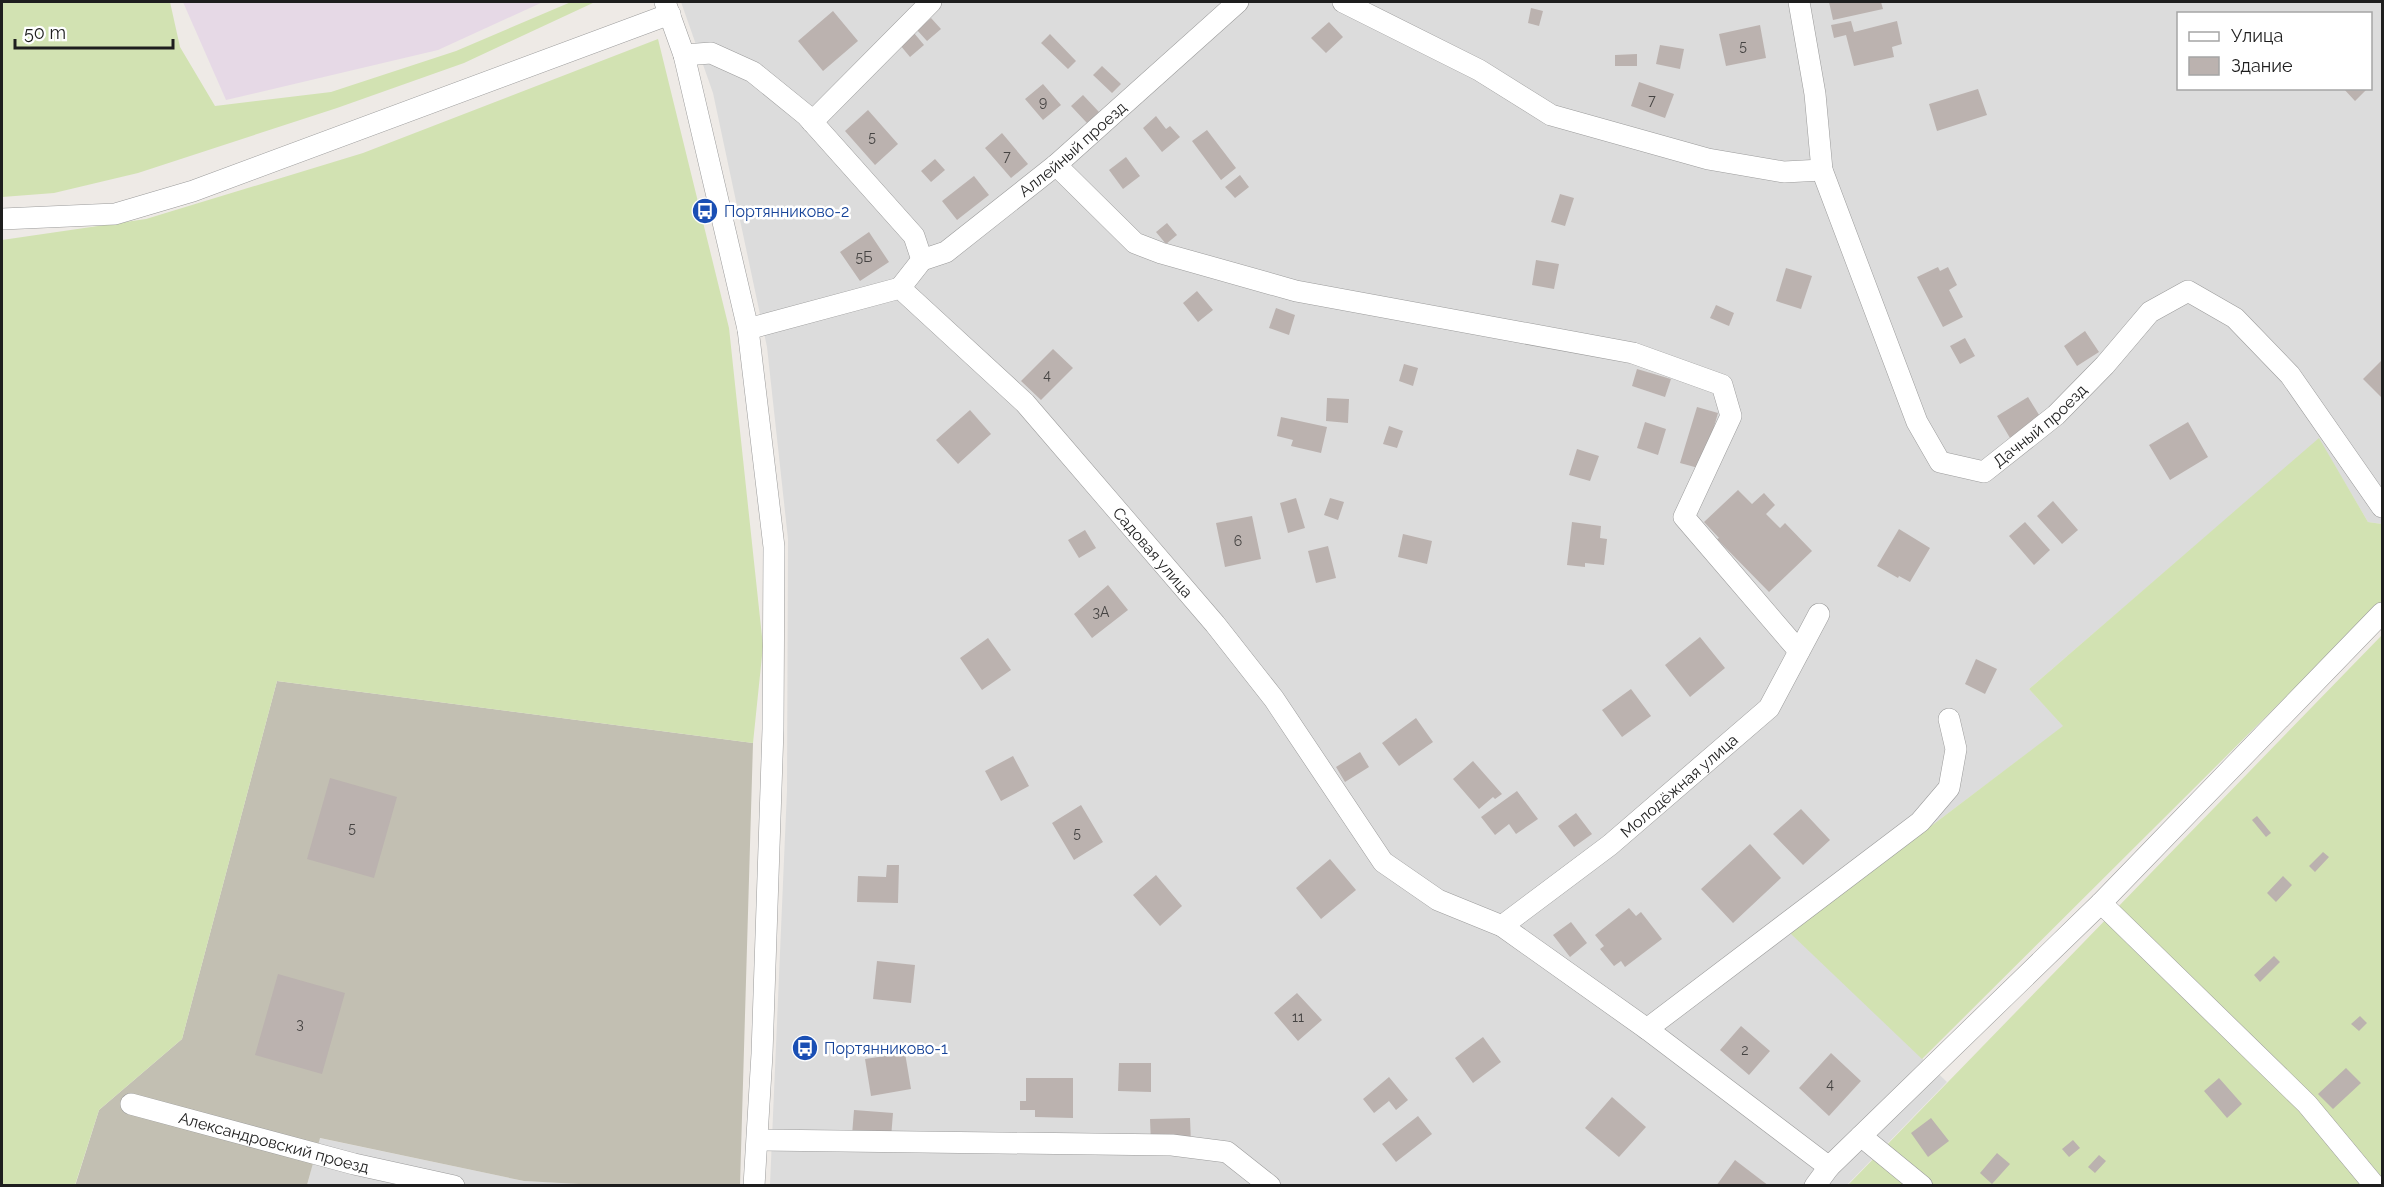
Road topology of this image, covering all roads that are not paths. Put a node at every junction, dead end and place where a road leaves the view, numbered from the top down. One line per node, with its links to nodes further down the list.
1 (931, 2): 7 (street)
2 (1238, 2): 8 (street, Аллейный проезд)
3 (1343, 2): 9 (street)
4 (1799, 2): 9 (street, Дачный проезд)
5 (668, 8): 6 (street); 10 (street)
6 (684, 55): 7 (street); 13 (street)
7 (812, 122): 11 (street)
8 (1056, 165): 11 (street, Аллейный проезд); 17 (street)
9 (1822, 170): 14 (street, Дачный проезд)
10 (2, 219)
11 (922, 260): 12 (street)
12 (900, 288): 13 (street); 20 (street, Садовая улица)
13 (748, 329): 24 (street)
14 (2382, 507)
15 (2382, 613): 19 (street)
16 (1819, 614): 17 (street, Молодёжная улица)
17 (1799, 651): 20 (street, Молодёжная улица)
18 (1949, 719): 21 (street)
19 (2101, 903): 23 (street); 31 (street)
20 (1502, 926): 21 (street, Садовая улица)
21 (1647, 1029): 25 (street, Садовая улица)
22 (131, 1104): 26 (street, Александровский проезд)
23 (1861, 1136): 25 (street); 30 (street)
24 (758, 1140): 27 (street); 28 (street)
25 (1829, 1167): 29 (street)
26 (454, 1185)
27 (754, 1185)
28 (1270, 1185)
29 (1815, 1185)
30 (1922, 1185)
31 (2375, 1185)

